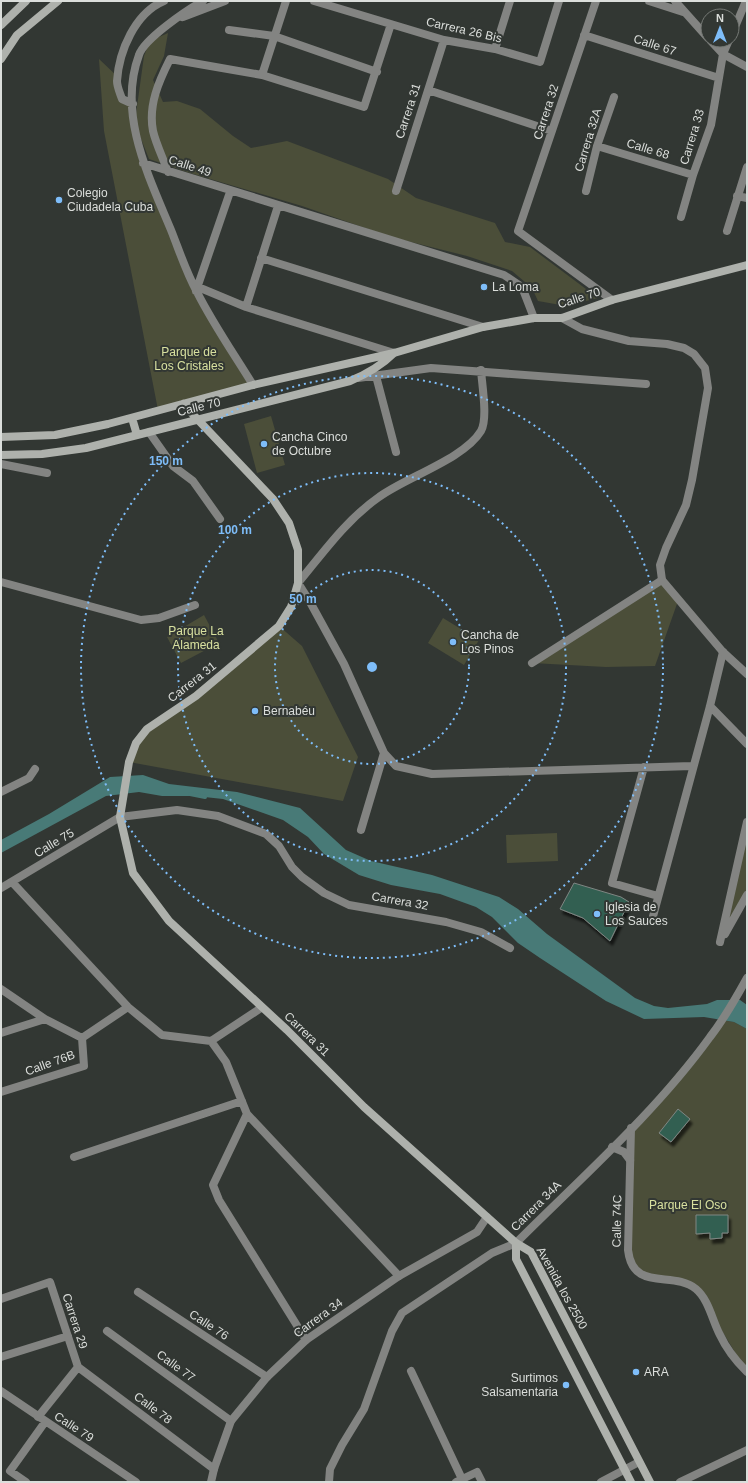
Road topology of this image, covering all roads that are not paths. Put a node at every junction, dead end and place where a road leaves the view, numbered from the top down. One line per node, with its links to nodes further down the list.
1 (26, 1): 18 (main road)
2 (58, 1): 28 (main road)
3 (164, 1): 35 (street)
4 (203, 1): 16 (street)
5 (225, 1): 16 (street)
6 (286, 1): 22 (street)
7 (314, 1): 17 (street, Carrera 26 Bis)
8 (510, 1): 24 (street)
9 (559, 1): 24 (street, Carrera 26 Bis)
10 (596, 1): 21 (street, Carrera 32)
11 (649, 1): 14 (street)
12 (675, 1): 14 (street)
13 (746, 1): 15 (street)
14 (683, 12): 20 (street)
15 (740, 15)
16 (173, 21): 35 (street)
17 (392, 24): 23 (street, Carrera 26 Bis); 30 (street)
18 (1, 25)
19 (229, 30): 22 (street)
20 (700, 30)
21 (584, 35): 32 (street, Calle 67); 36 (street, Carrera 32)
22 (274, 36): 30 (street); 31 (street)
23 (444, 40): 24 (street, Carrera 26 Bis); 33 (street, Carrera 31)
24 (495, 48)
25 (717, 48): 27 (street)
26 (726, 48): 27 (street, Carrera 33)
27 (723, 54): 29 (street); 32 (street, Carrera 33)
28 (1, 58)
29 (747, 67)
30 (377, 72): 31 (street)
31 (262, 75): 40 (street)
32 (719, 78): 41 (street, Carrera 33)
33 (428, 90): 36 (street); 42 (street, Carrera 31)
34 (614, 97): 37 (street, Carrera 32A)
35 (133, 104): 38 (street)
36 (552, 131): 53 (street, Carrera 32)
37 (597, 146): 41 (street, Calle 68); 43 (street, Carrera 32A)
38 (143, 164): 40 (street, Calle 49); 52 (street)
39 (747, 167): 45 (street)
40 (168, 172): 44 (street, Calle 49)
41 (693, 175): 48 (street, Carrera 33)
42 (396, 191)
43 (586, 191)
44 (230, 192): 47 (street, Calle 49); 52 (street)
45 (738, 196): 46 (street); 49 (street)
46 (747, 198)
47 (278, 206): 50 (street); 55 (street, Calle 49)
48 (681, 217)
49 (727, 231)
50 (261, 258): 54 (street); 57 (street)
51 (747, 266): 53 (main road, Calle 70)
52 (197, 289): 54 (street); 63 (street)
53 (612, 300): 56 (main road, Calle 70)
54 (246, 307): 58 (street)
55 (534, 318): 56 (main road, Calle 70); 57 (main road, Calle 70)
56 (562, 318): 75 (street)
57 (483, 328): 58 (main road, Calle 70)
58 (394, 353): 61 (main road, Calle 70); 63 (main road, Calle 70)
59 (481, 370): 60 (street); 62 (street); 77 (street)
60 (376, 376): 61 (street); 70 (street)
61 (357, 378): 66 (main road, Calle 70)
62 (646, 384)
63 (253, 385): 64 (main road, Calle 70)
64 (183, 404): 65 (main road, Calle 70); 66 (main road, Carrera 31)
65 (132, 418): 68 (main road); 69 (main road, Calle 70)
66 (198, 420): 67 (main road, Calle 70); 77 (main road, Carrera 31)
67 (148, 432): 68 (main road, Calle 70); 74 (street)
68 (137, 435): 71 (main road, Calle 70)
69 (1, 437)
70 (396, 452)
71 (1, 455)
72 (1, 464): 73 (street)
73 (47, 473)
74 (220, 519)
75 (662, 580): 79 (street); 80 (street)
76 (1, 582): 78 (street)
77 (298, 583): 84 (street); 89 (main road, Carrera 31)
78 (195, 605)
79 (723, 652): 81 (street); 82 (street)
80 (532, 663)
81 (747, 674)
82 (710, 706): 83 (street); 85 (street)
83 (747, 744)
84 (384, 753): 86 (street); 91 (street)
85 (692, 766): 86 (street); 95 (street)
86 (644, 767): 95 (street)
87 (35, 769): 88 (street)
88 (1, 792)
89 (120, 813): 92 (street, Calle 75); 97 (street, Carrera 32); 101 (main road, Carrera 31)
90 (747, 822): 94 (street)
91 (361, 830)
92 (12, 882): 93 (street, Calle 75); 100 (street)
93 (1, 888)
94 (747, 895)
95 (658, 896): 96 (street)
96 (652, 920)
97 (510, 948)
98 (747, 978): 109 (street, Carrera 34A)
99 (1, 989): 102 (street)
100 (128, 1007): 104 (street); 105 (street)
101 (261, 1008): 105 (street); 113 (main road, Carrera 31)
102 (45, 1019): 103 (street); 104 (street)
103 (1, 1033)
104 (82, 1038): 106 (street, Calle 76B)
105 (212, 1041): 107 (street)
106 (1, 1092)
107 (242, 1101): 108 (street); 111 (street)
108 (247, 1114): 115 (street); 120 (street)
109 (630, 1128): 110 (street, Carrera 34A); 112 (street, Calle 74C)
110 (612, 1147): 112 (street); 114 (street, Carrera 34A)
111 (74, 1157)
112 (630, 1160): 124 (street, Calle 74C)
113 (486, 1217): 114 (main road, Carrera 31); 115 (street, Carrera 34)
114 (516, 1243): 131 (main road, Avenida los 2500); 133 (main road, Avenida los 2500); 138 (street, Carrera 34A)
115 (399, 1276): 120 (street, Carrera 34)
116 (138, 1292): 125 (street, Calle 76)
117 (1, 1299): 119 (street, Carrera 29)
118 (107, 1331): 128 (street, Calle 77)
119 (68, 1336): 121 (street); 122 (street, Carrera 29)
120 (306, 1340): 125 (street, Carrera 34)
121 (1, 1358)
122 (78, 1367): 127 (street); 132 (street, Calle 78)
123 (411, 1371): 134 (street)
124 (747, 1372)
125 (267, 1377): 128 (street, Carrera 34)
126 (1, 1391): 127 (street, Calle 79)
127 (38, 1417): 129 (street, Calle 79)
128 (231, 1421): 132 (street, Carrera 34)
129 (45, 1422): 135 (street); 136 (street, Calle 79)
130 (747, 1450): 143 (street)
131 (639, 1462): 133 (street); 142 (main road, Avenida los 2500)
132 (214, 1469): 137 (street, Carrera 34)
133 (625, 1469): 140 (street); 141 (main road, Avenida los 2500)
134 (459, 1481): 139 (street)
135 (26, 1482)
136 (136, 1482)
137 (211, 1482)
138 (329, 1482)
139 (482, 1482)
140 (600, 1482)
141 (631, 1482)
142 (650, 1482)
143 (680, 1482)

